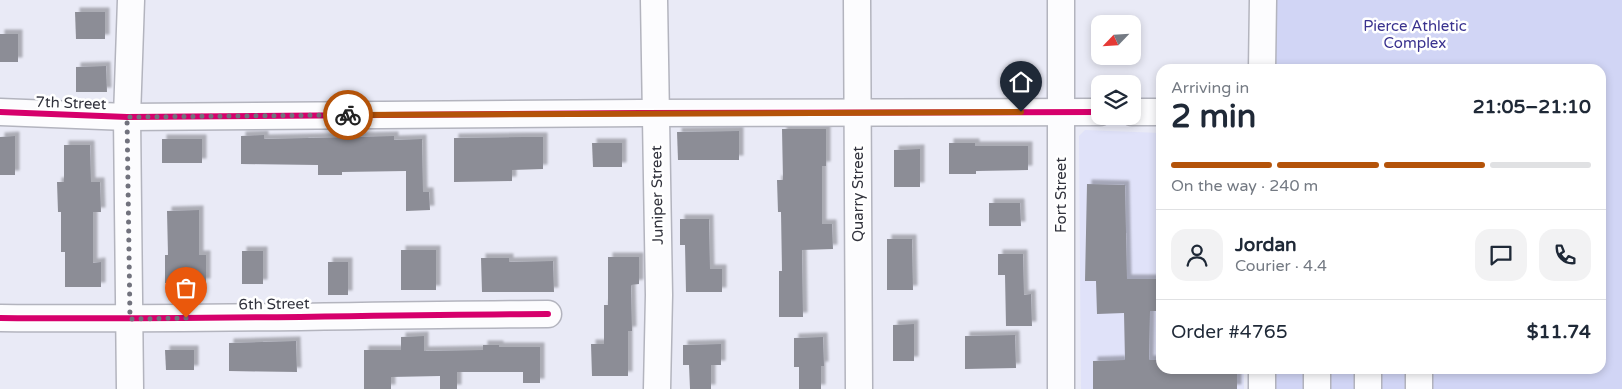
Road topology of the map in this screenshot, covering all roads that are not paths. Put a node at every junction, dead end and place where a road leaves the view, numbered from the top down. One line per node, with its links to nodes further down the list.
1 (131, 0): 14 (street)
2 (654, 0): 13 (street, Juniper Street)
3 (857, 0): 12 (street, Quarry Street)
4 (1061, 0): 8 (street, Fort Street)
5 (1263, 0): 6 (street)
6 (1262, 64)
7 (0, 112): 14 (street, 7th Street)
8 (1061, 112): 9 (street, 7th Street); 12 (street, 7th Street); 25 (street, Fort Street)
9 (1091, 112)
10 (1141, 112): 11 (street)
11 (1156, 112)
12 (858, 113): 13 (street, 7th Street); 24 (street, Quarry Street)
13 (656, 114): 14 (street, 7th Street); 23 (street, Juniper Street)
14 (127, 117): 17 (street)
15 (548, 314): 17 (street, 6th Street)
16 (0, 318): 17 (street, 6th Street)
17 (130, 319): 22 (street)
18 (1262, 374): 26 (street)
19 (1318, 374): 27 (street)
20 (1368, 374): 28 (street)
21 (1419, 374): 29 (street)
22 (130, 389)
23 (657, 389)
24 (859, 389)
25 (1061, 389)
26 (1262, 389)
27 (1317, 389)
28 (1368, 389)
29 (1419, 389)

